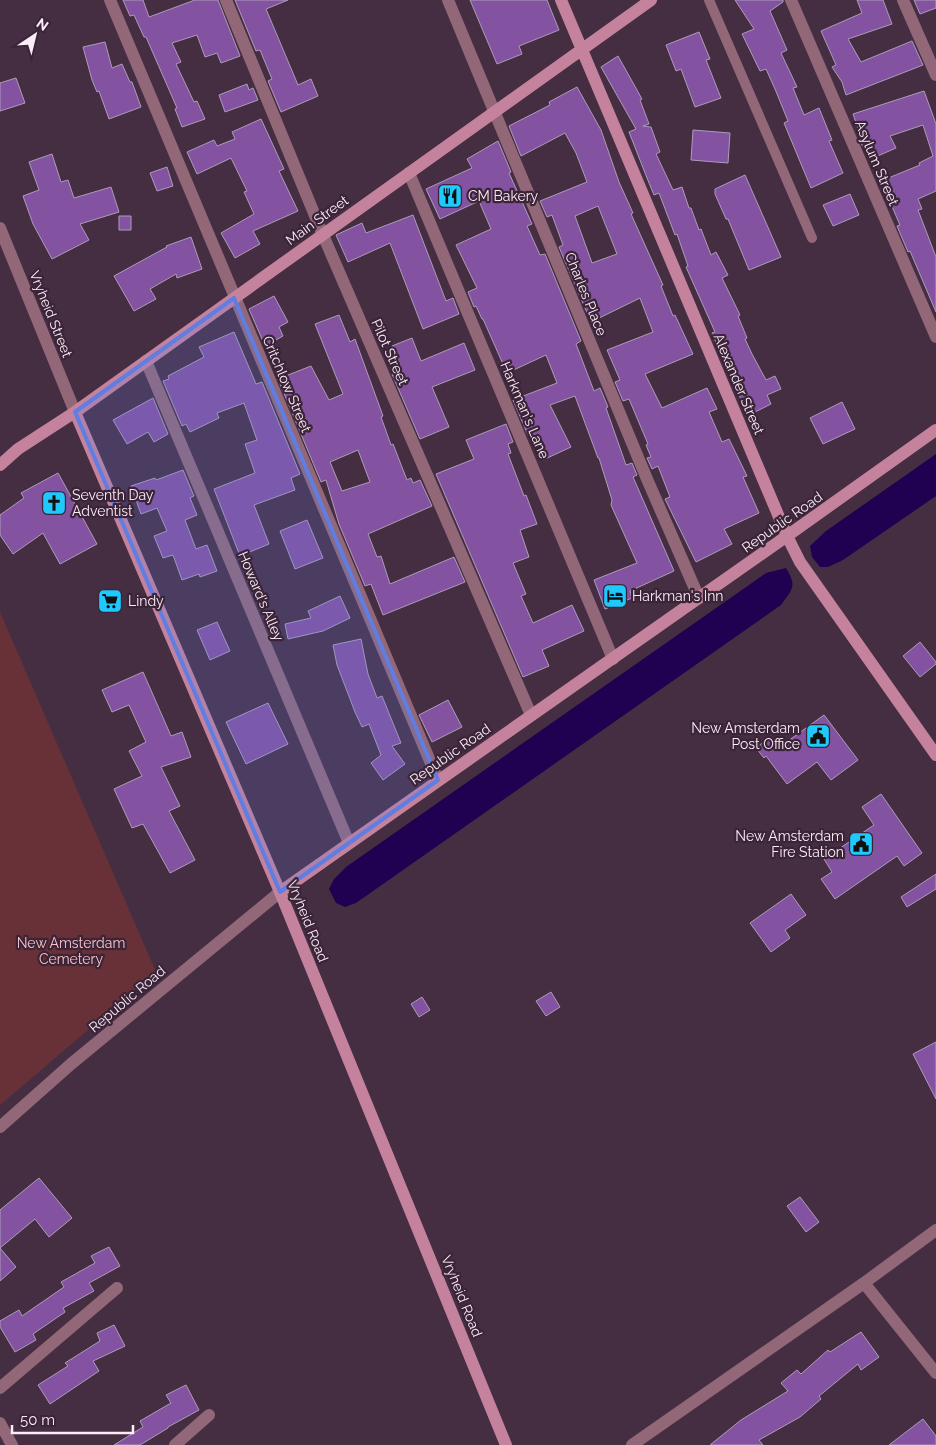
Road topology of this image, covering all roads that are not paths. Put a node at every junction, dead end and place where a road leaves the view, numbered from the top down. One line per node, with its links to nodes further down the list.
1 (110, 0): 16 (street, Critchlow Street)
2 (226, 0): 14 (street, Pilot Street)
3 (448, 0): 11 (street, Charles Place)
4 (561, 0): 9 (street, Alexander Street)
5 (651, 0): 9 (street, Main Street)
6 (709, 0): 15 (lane)
7 (791, 0): 17 (street, Asylum Street)
8 (903, 0): 10 (street)
9 (582, 50): 11 (street, Main Street); 22 (street, Alexander Street)
10 (936, 75)
11 (495, 112): 12 (street, Main Street); 23 (street, Charles Place)
12 (409, 173): 14 (street, Main Street); 24 (street, Harkman's Lane)
13 (0, 228): 19 (street, Vryheid Street)
14 (323, 235): 16 (street, Main Street); 25 (street, Pilot Street)
15 (812, 238)
16 (234, 298): 18 (street, Main Street); 27 (street, Critchlow Street)
17 (936, 338)
18 (146, 361): 19 (street, Main Street); 28 (street, Howard's Alley)
19 (75, 412): 21 (street, Main Street); 29 (street, Vryheid Road)
20 (936, 430): 22 (street, Republic Road)
21 (0, 465)
22 (787, 536): 23 (street, Republic Road); 26 (street, Alexander Street)
23 (699, 598): 24 (street, Republic Road)
24 (613, 659): 25 (street, Republic Road)
25 (531, 714): 27 (street, Republic Road)
26 (936, 755)
27 (438, 780): 28 (street, Republic Road)
28 (349, 842): 29 (street, Republic Road)
29 (280, 892): 30 (street, Republic Road); 40 (street, Vryheid Road)
30 (0, 1127)
31 (936, 1230): 32 (street)
32 (864, 1283): 34 (street); 41 (street)
33 (117, 1288): 35 (street)
34 (936, 1373)
35 (0, 1388)
36 (209, 1415): 39 (street)
37 (0, 1423): 38 (street)
38 (12, 1445)
39 (175, 1445)
40 (506, 1445)
41 (632, 1445)

